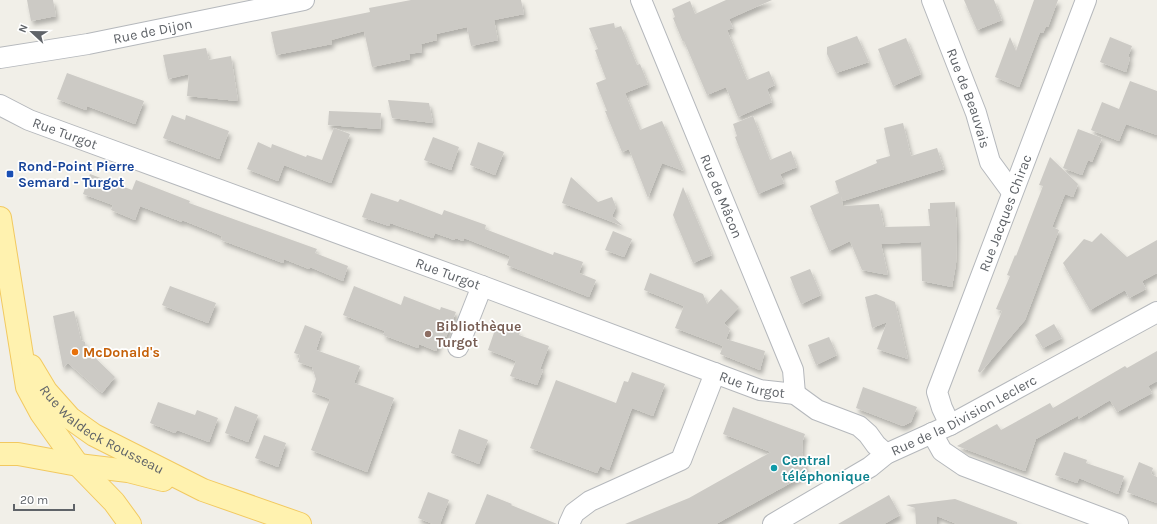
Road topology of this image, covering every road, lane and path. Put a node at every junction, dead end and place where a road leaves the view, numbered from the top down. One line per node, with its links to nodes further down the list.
1 (304, 0): 5 (street, Rue de Dijon)
2 (640, 0): 14 (street, Rue de Mâcon)
3 (932, 0): 7 (street, Rue de Beauvais)
4 (1086, 0): 7 (street, Rue Jacques Chirac)
5 (0, 58)
6 (0, 106): 9 (street, Rue Turgot)
7 (1012, 192): 15 (street, Rue Jacques Chirac)
8 (0, 218): 12 (main road)
9 (482, 286): 11 (street); 13 (street, Rue Turgot)
10 (1157, 312): 15 (street, Rue de la Division Leclerc)
11 (462, 345)
12 (20, 348): 19 (main road); 20 (main road, Rue Waldeck Rousseau)
13 (715, 373): 14 (street, Rue Turgot); 23 (street)
14 (795, 394): 18 (street, Rue Turgot)
15 (950, 425): 16 (street, Rue de la Division Leclerc)
16 (932, 433): 18 (street, Rue de la Division Leclerc); 25 (street)
17 (0, 454): 19 (main road, Rue Waldeck Rousseau)
18 (886, 454): 24 (street, Rue de la Division Leclerc)
19 (78, 465): 20 (main road, Rue Waldeck Rousseau); 21 (main road)
20 (203, 490): 22 (main road, Rue Waldeck Rousseau)
21 (130, 524)
22 (300, 524)
23 (570, 524)
24 (774, 524)
25 (1118, 524)

